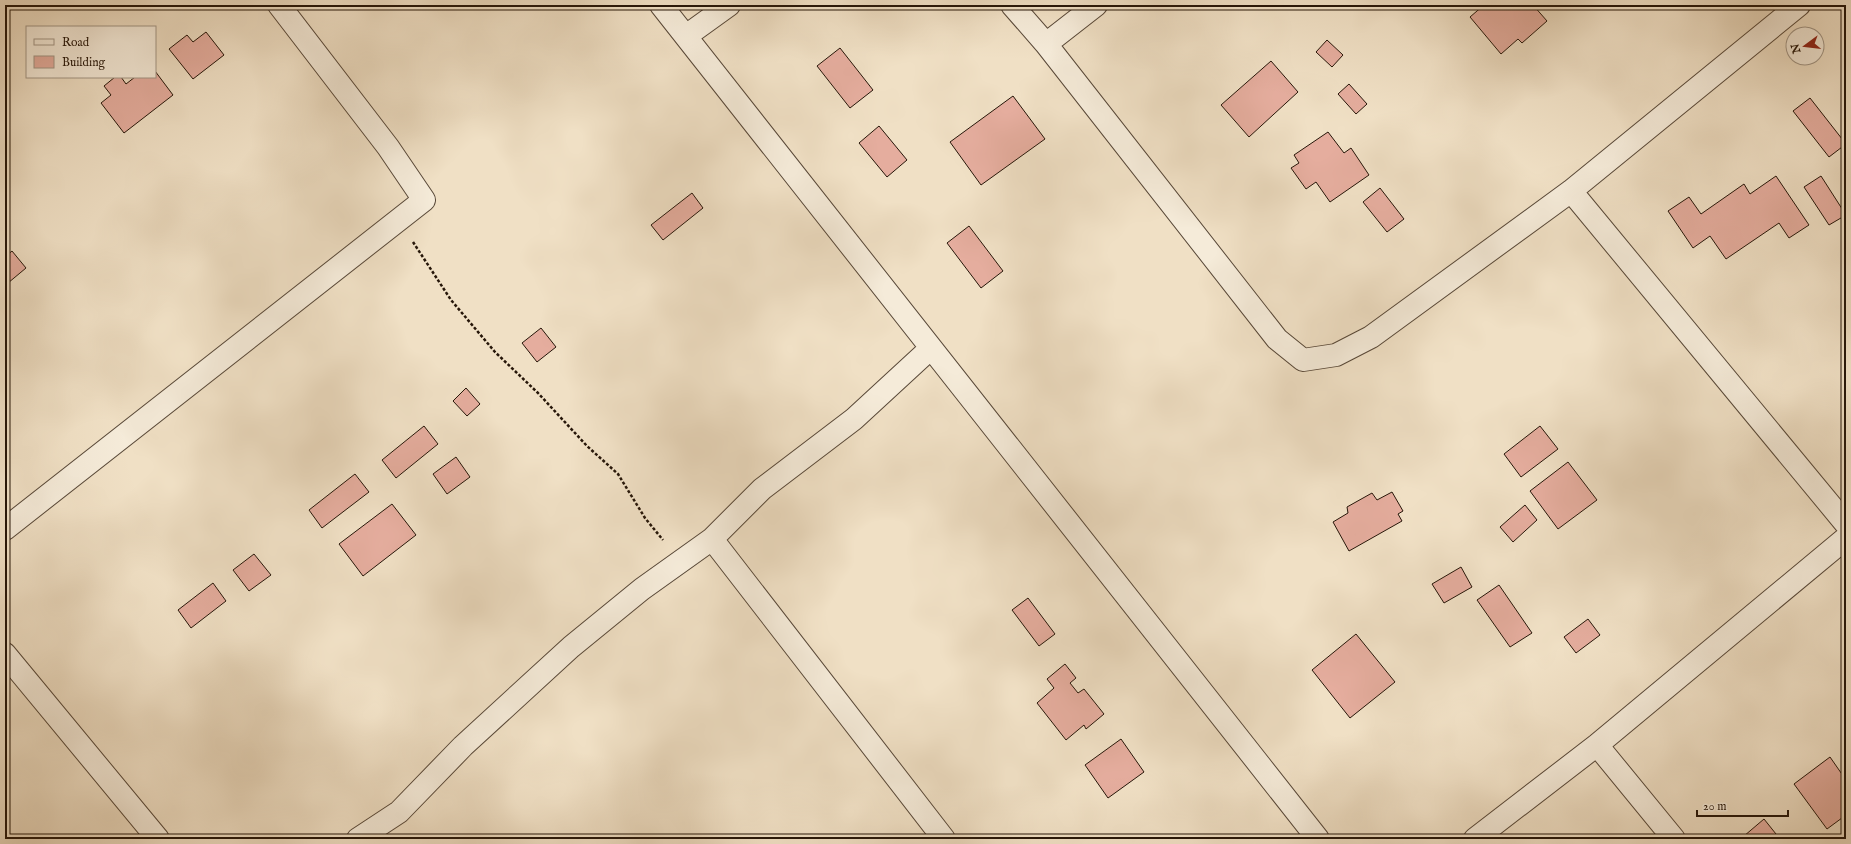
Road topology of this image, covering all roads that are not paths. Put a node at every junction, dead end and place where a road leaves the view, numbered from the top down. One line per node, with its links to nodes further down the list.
1 (279, 5): 12 (street)
2 (661, 5): 7 (street)
3 (730, 5): 7 (street)
4 (1012, 5): 8 (street)
5 (1096, 5): 8 (street)
6 (1799, 5): 9 (street)
7 (686, 36): 10 (street)
8 (1046, 44): 9 (street)
9 (1571, 191): 11 (street)
10 (931, 348): 14 (street); 20 (street)
11 (1846, 524)
12 (5, 529)
13 (1846, 538): 16 (street)
14 (712, 539): 18 (street); 19 (street)
15 (5, 654): 17 (street)
16 (1597, 745): 21 (street); 22 (street)
17 (158, 839)
18 (358, 839)
19 (944, 839)
20 (1318, 839)
21 (1475, 839)
22 (1674, 839)

